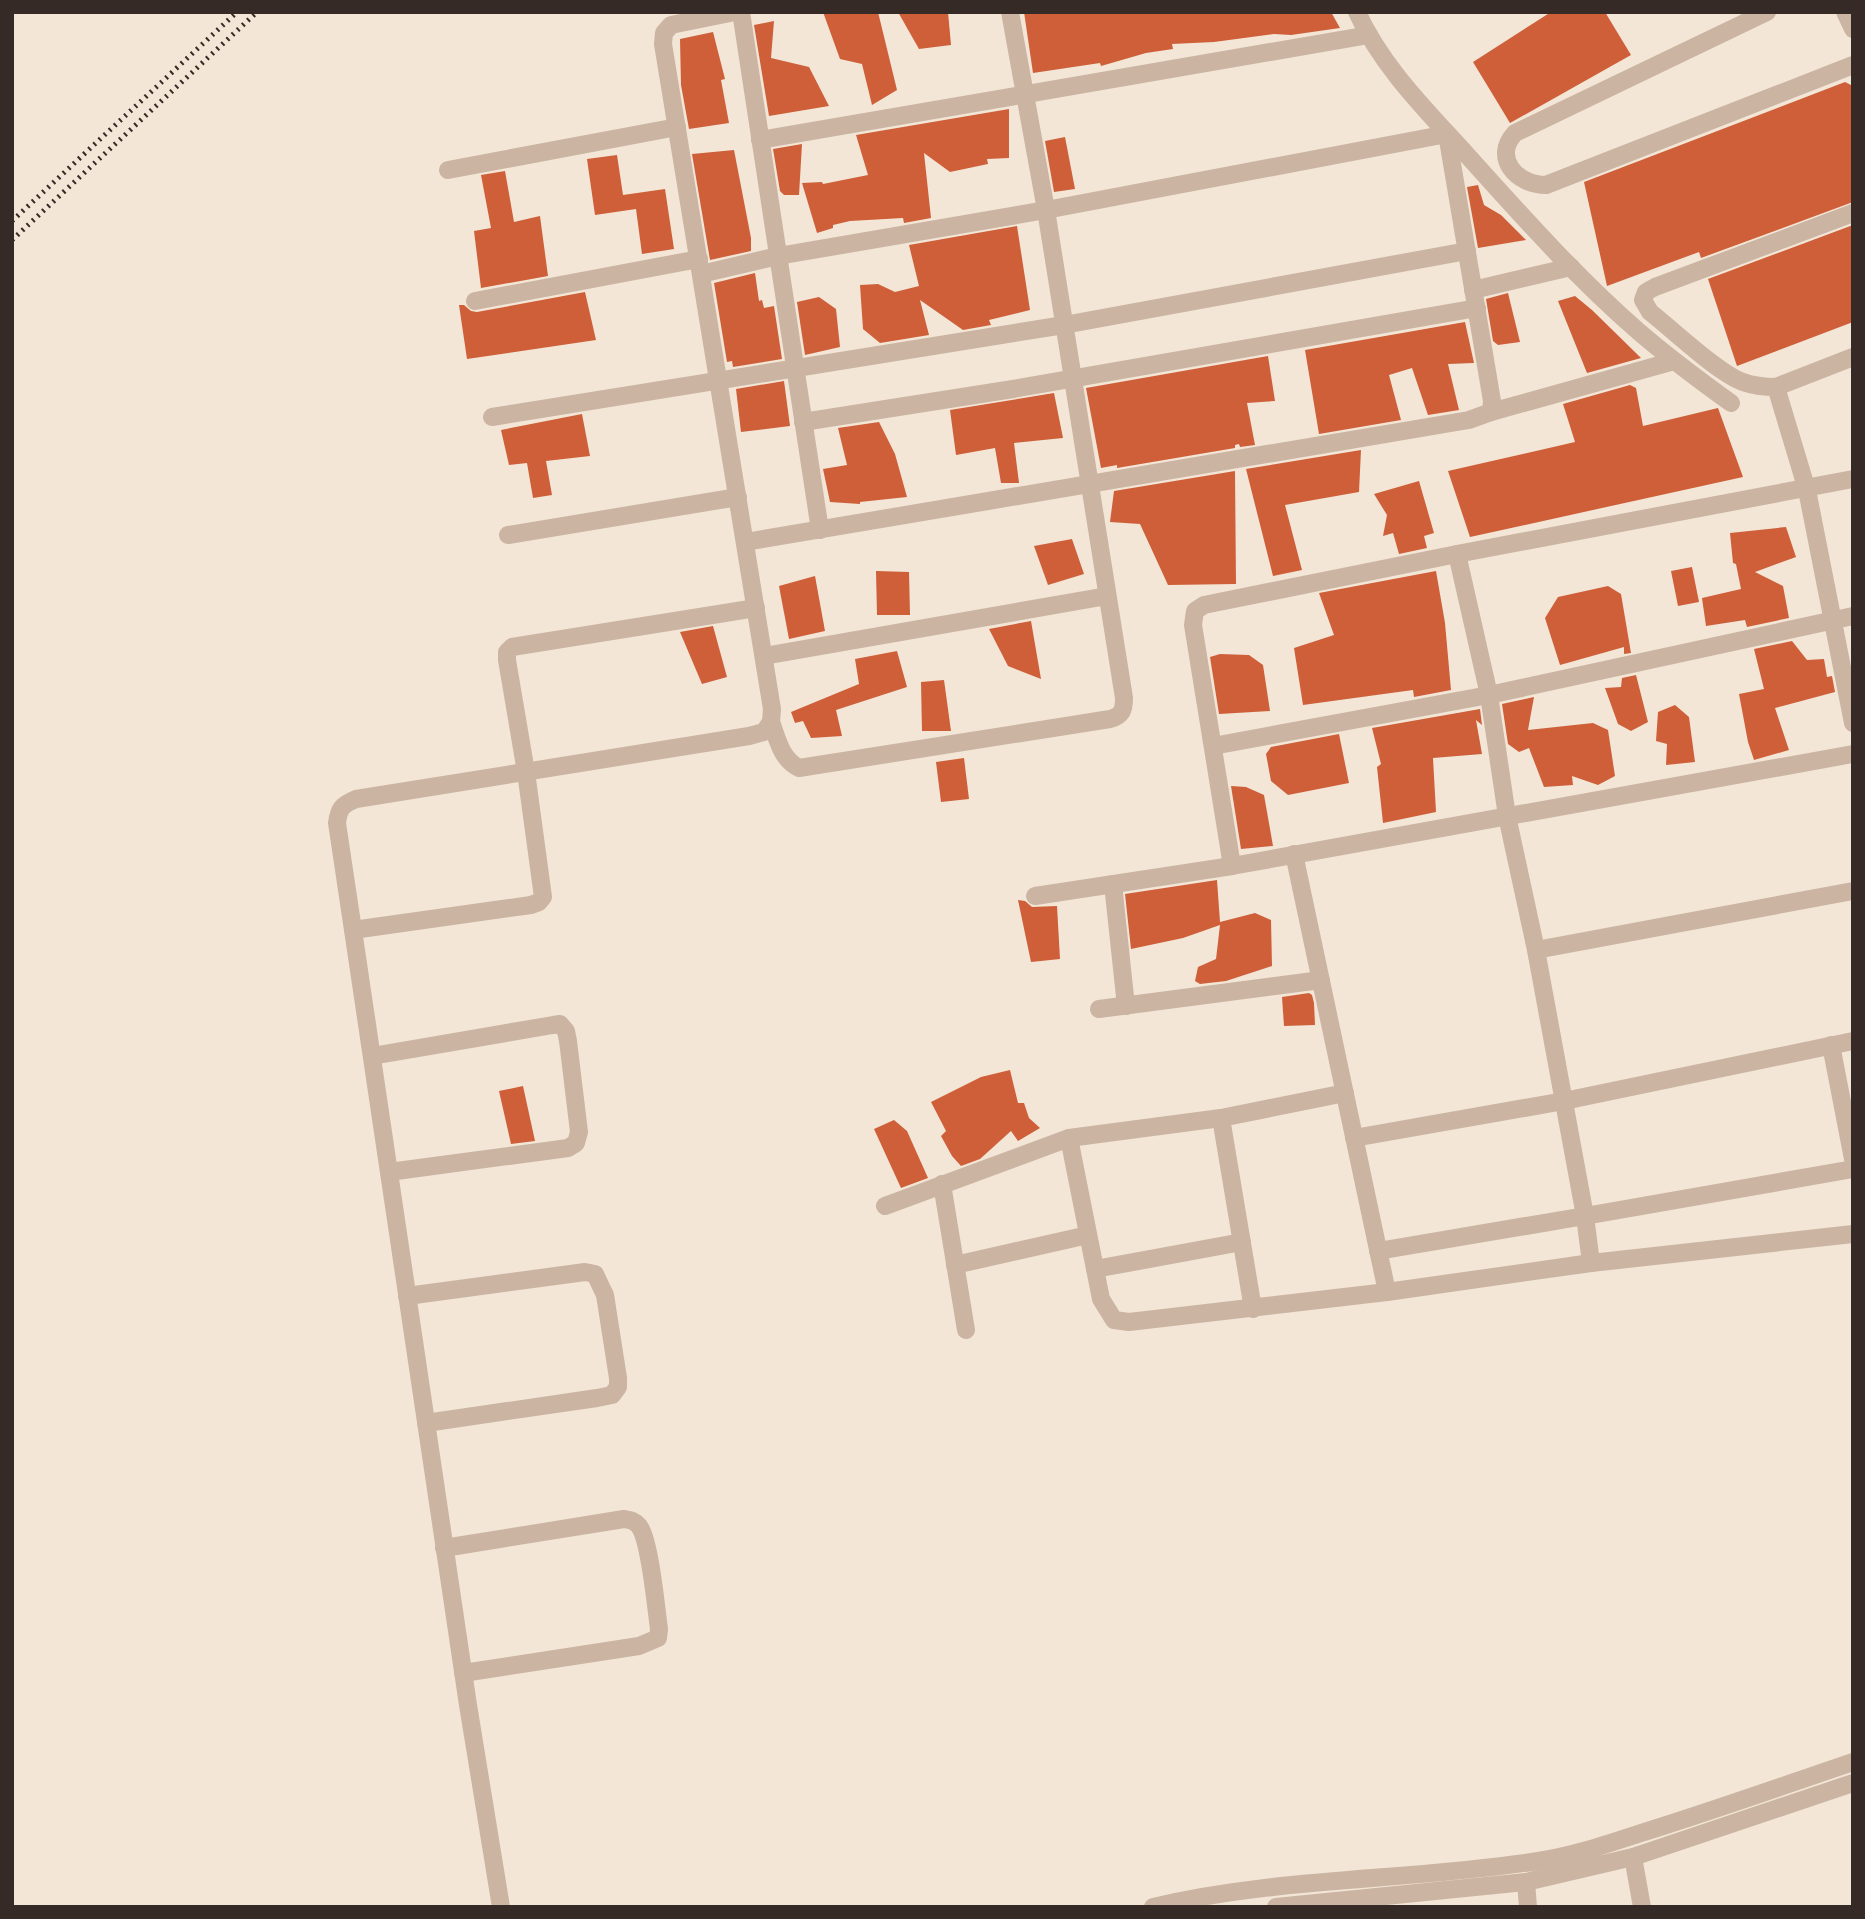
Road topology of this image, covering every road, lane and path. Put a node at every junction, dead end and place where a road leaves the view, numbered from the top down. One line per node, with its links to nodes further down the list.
1 (735, 12): 11 (street)
2 (741, 12): 13 (street)
3 (1010, 12): 10 (street)
4 (1357, 12): 8 (street)
5 (1767, 12): 9 (street)
6 (1845, 12): 7 (street)
7 (1853, 29)
8 (1368, 35): 10 (street); 12 (street)
9 (1853, 65)
10 (1024, 94): 13 (street); 15 (street)
11 (677, 127): 14 (street); 19 (street)
12 (1447, 134): 15 (street); 17 (street); 20 (street)
13 (760, 140): 18 (street)
14 (447, 170)
15 (1046, 210): 18 (street); 23 (street)
16 (1853, 214): 29 (street)
17 (1467, 251): 21 (street); 23 (street)
18 (778, 256): 19 (street); 26 (street)
19 (700, 266): 22 (street); 28 (street)
20 (1571, 267): 21 (street); 25 (street)
21 (1475, 299): 27 (street); 31 (street)
22 (475, 301)
23 (1064, 325): 26 (street); 27 (street)
24 (1853, 357): 29 (street)
25 (1674, 361): 30 (street); 31 (street)
26 (795, 369): 28 (street); 33 (street)
27 (1073, 379): 33 (street); 35 (street)
28 (719, 382): 32 (street); 37 (street)
29 (1776, 387): 36 (street)
30 (1731, 403)
31 (1491, 412): 35 (street)
32 (492, 417)
33 (803, 422): 38 (street)
34 (1853, 480): 36 (street)
35 (1090, 486): 38 (street); 42 (street)
36 (1807, 490): 41 (street); 45 (street)
37 (738, 497): 39 (street); 40 (street)
38 (820, 530): 40 (street)
39 (508, 535)
40 (745, 542): 43 (street)
41 (1457, 554): 47 (street); 50 (street)
42 (1107, 596): 46 (street); 48 (street)
43 (756, 608): 46 (street); 52 (street)
44 (1853, 616): 45 (street)
45 (1831, 621): 47 (street); 49 (street)
46 (764, 656): 48 (street)
47 (1489, 695): 50 (street); 53 (street)
48 (771, 722): 52 (street)
49 (1853, 723)
50 (1213, 746): 55 (street)
51 (1853, 754): 53 (street)
52 (526, 772): 59 (street); 59 (street)
53 (1507, 816): 54 (street); 60 (street)
54 (1294, 854): 55 (street); 61 (street)
55 (1232, 866): 56 (street)
56 (1113, 884): 58 (street); 62 (street)
57 (1853, 891): 60 (street)
58 (1035, 896)
59 (353, 930): 66 (street)
60 (1535, 950): 68 (street)
61 (1321, 980): 62 (street); 67 (street)
62 (1126, 1006): 63 (street)
63 (1099, 1009)
64 (1853, 1041): 65 (street)
65 (1831, 1045): 68 (street); 72 (street)
66 (372, 1056): 74 (street); 74 (street)
67 (1345, 1093): 69 (street); 71 (street)
68 (1564, 1101): 71 (street); 77 (street)
69 (1221, 1118): 70 (street); 80 (street)
70 (1069, 1138): 75 (street); 79 (street)
71 (1354, 1138): 81 (street)
72 (1853, 1159)
73 (1853, 1169): 77 (street)
74 (389, 1172): 86 (street)
75 (942, 1184): 76 (street); 83 (street)
76 (885, 1206)
77 (1585, 1216): 81 (street); 82 (street)
78 (1853, 1234): 82 (street)
79 (1088, 1235): 83 (street); 84 (street)
80 (1242, 1242): 84 (street); 87 (street)
81 (1378, 1251): 85 (street)
82 (1591, 1263): 85 (street)
83 (955, 1265): 88 (street)
84 (1095, 1269): 87 (street)
85 (1387, 1292): 87 (street)
86 (407, 1296): 89 (street); 89 (street)
87 (1253, 1309)
88 (966, 1330)
89 (426, 1423): 90 (street)
90 (444, 1548): 91 (street); 91 (street)
91 (463, 1673): 96 (street)
92 (1853, 1762): 97 (street)
93 (1853, 1783): 94 (street)
94 (1633, 1857): 95 (street); 100 (street)
95 (1525, 1882): 98 (street); 99 (street)
96 (501, 1907)
97 (1153, 1907)
98 (1276, 1907)
99 (1528, 1907)
100 (1642, 1907)

